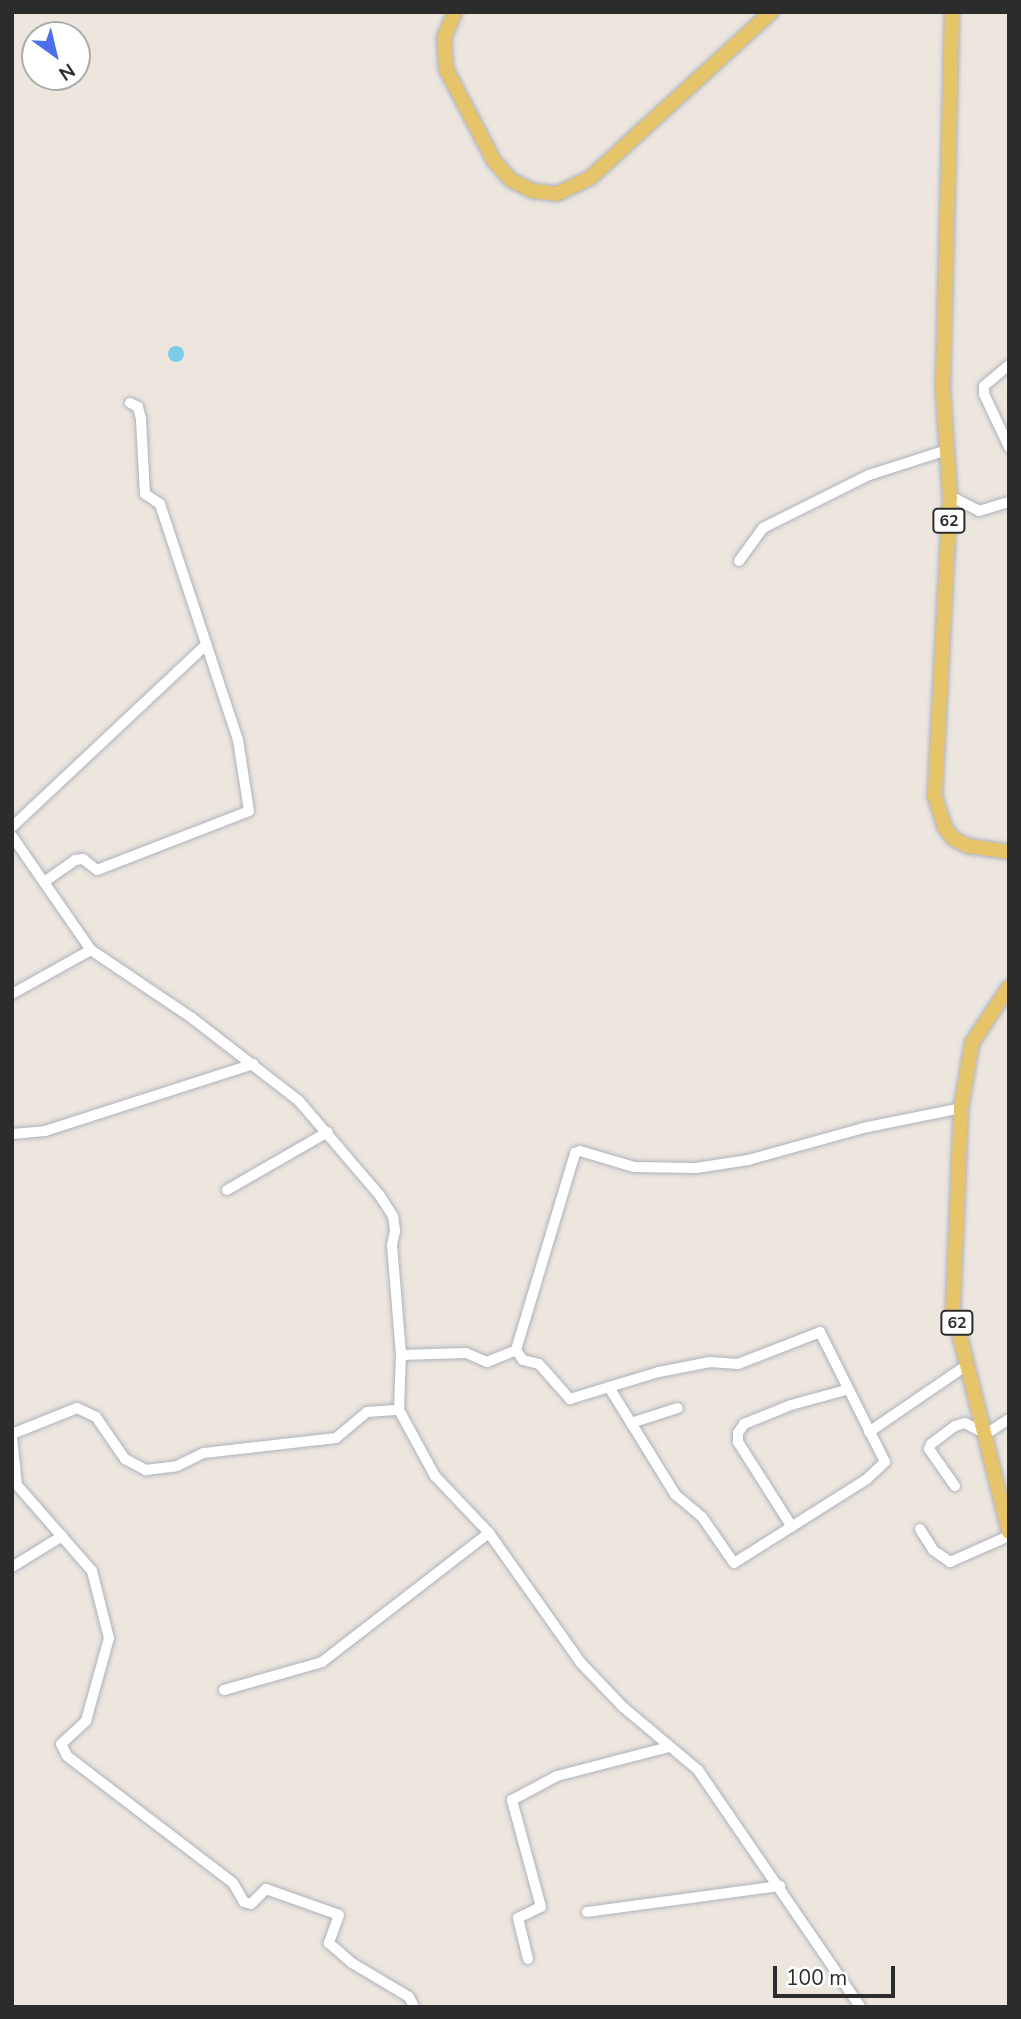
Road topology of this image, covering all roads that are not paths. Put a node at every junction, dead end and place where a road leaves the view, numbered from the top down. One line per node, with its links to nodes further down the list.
1 (455, 12): 2 (main road)
2 (771, 12)
3 (952, 12): 7 (main road, 62)
4 (1009, 366): 6 (street)
5 (130, 403): 11 (street)
6 (1009, 447)
7 (947, 450): 8 (main road, 62); 10 (street)
8 (950, 496): 9 (street); 14 (main road, 62)
9 (1009, 502)
10 (739, 561)
11 (206, 645): 12 (street); 15 (street)
12 (12, 827)
13 (12, 836): 15 (street)
14 (1009, 852)
15 (44, 882): 16 (street)
16 (91, 950): 18 (street); 19 (street)
17 (1009, 987): 20 (main road, 62)
18 (12, 994)
19 (254, 1064): 21 (street); 22 (street)
20 (961, 1108): 24 (street); 26 (main road, 62)
21 (328, 1132): 23 (street); 25 (street)
22 (12, 1134)
23 (227, 1190)
24 (516, 1350): 25 (street); 27 (street)
25 (400, 1356): 30 (street)
26 (967, 1365): 33 (street); 34 (main road, 62)
27 (609, 1387): 28 (street); 32 (street)
28 (846, 1390): 33 (street); 37 (street)
29 (678, 1408): 32 (street)
30 (399, 1410): 35 (street); 39 (street)
31 (1009, 1419): 34 (street)
32 (631, 1423): 37 (street)
33 (869, 1432): 37 (street)
34 (986, 1434): 36 (street); 40 (main road, 62)
35 (12, 1436): 41 (street)
36 (955, 1486)
37 (792, 1527)
38 (920, 1529): 40 (street)
39 (489, 1533): 43 (street); 44 (street)
40 (1009, 1534)
41 (62, 1536): 42 (street); 48 (street)
42 (12, 1567)
43 (224, 1689)
44 (669, 1747): 45 (street); 47 (street)
45 (780, 1886): 46 (street); 49 (street)
46 (587, 1912)
47 (528, 1959)
48 (414, 2007)
49 (860, 2007)

